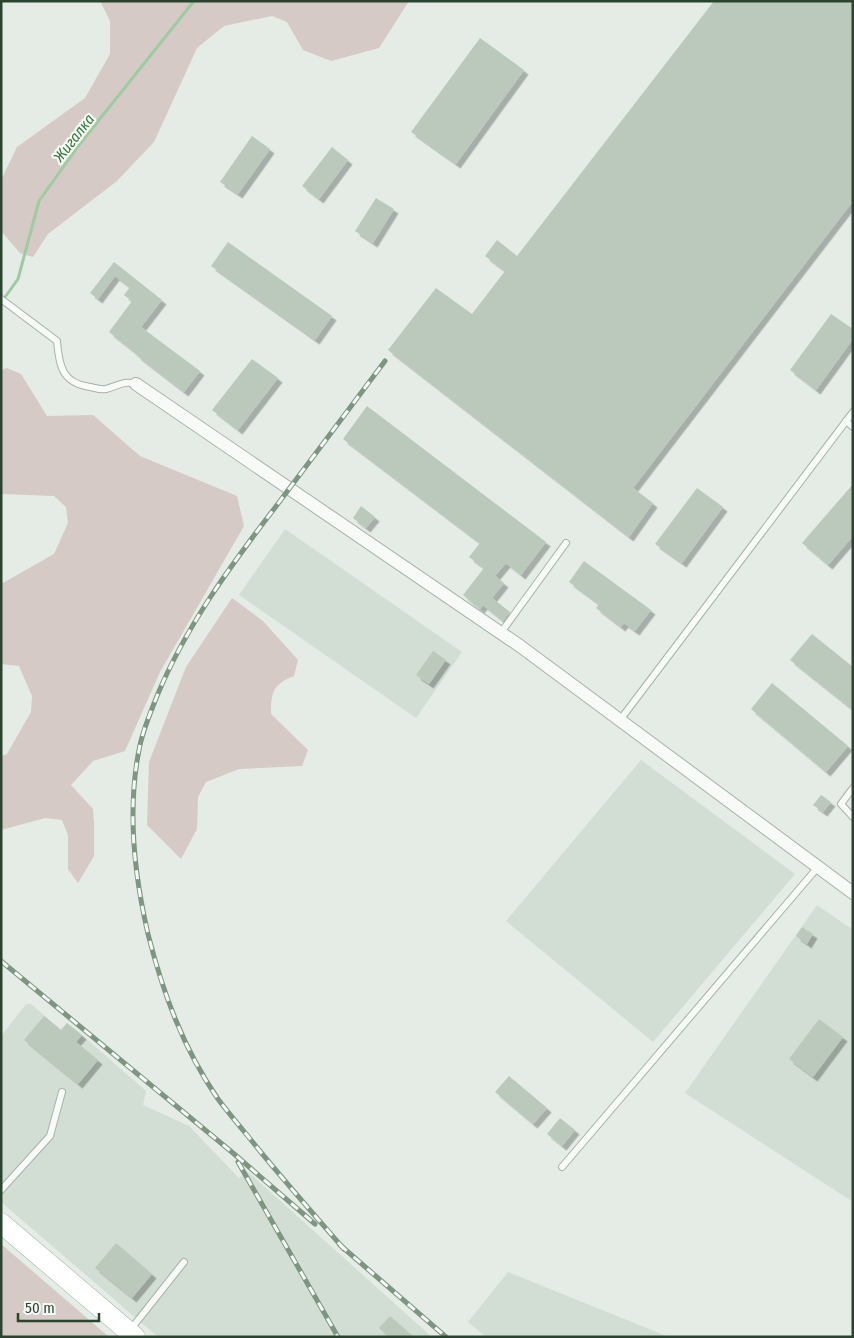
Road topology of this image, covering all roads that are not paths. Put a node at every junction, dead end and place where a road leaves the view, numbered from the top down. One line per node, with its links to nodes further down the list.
1 (1, 299): 2 (lane)
2 (136, 384): 7 (street)
3 (853, 412): 4 (lane)
4 (846, 421): 5 (lane); 8 (lane)
5 (853, 427)
6 (566, 542): 7 (lane)
7 (500, 634): 8 (street)
8 (620, 720): 11 (street)
9 (853, 788): 10 (lane)
10 (853, 817)
11 (818, 867): 12 (street); 14 (lane)
12 (853, 893)
13 (62, 1092): 15 (lane)
14 (562, 1167)
15 (1, 1190)
16 (1, 1223): 18 (main road)
17 (184, 1262): 18 (lane)
18 (132, 1334)

